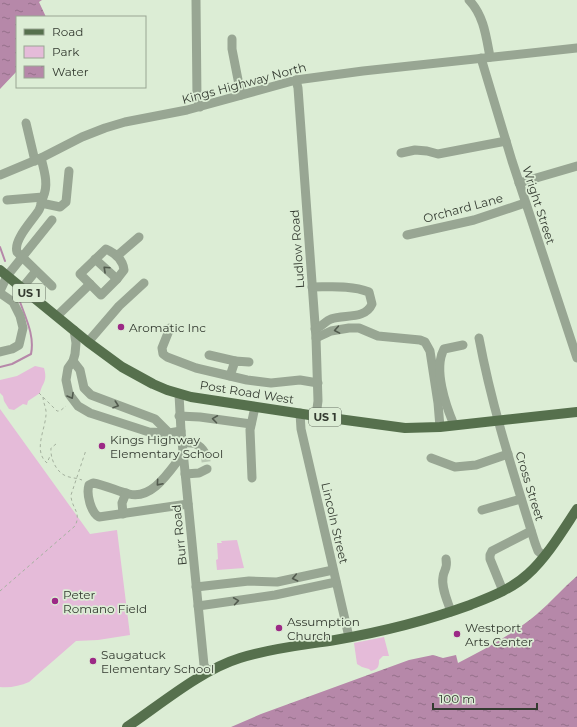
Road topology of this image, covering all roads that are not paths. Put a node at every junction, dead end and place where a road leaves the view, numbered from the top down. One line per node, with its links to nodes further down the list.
1 (196, 0): 8 (street)
2 (469, 0): 5 (street, Wright Street)
3 (232, 40): 7 (street)
4 (577, 48): 5 (street, Kings Highway North)
5 (485, 58): 6 (street, Kings Highway North); 10 (street, Wright Street)
6 (296, 80): 7 (street, Kings Highway North); 32 (street, Ludlow Road)
7 (241, 95): 8 (street, Kings Highway North)
8 (200, 107): 12 (street, Kings Highway North)
9 (26, 123): 12 (street)
10 (506, 141): 11 (street); 16 (street, Wright Street)
11 (401, 153)
12 (38, 159): 15 (street, Kings Highway North); 18 (street)
13 (577, 166): 16 (street)
14 (69, 171): 18 (street)
15 (0, 175)
16 (519, 183): 19 (street, Wright Street)
17 (7, 200): 18 (street)
18 (42, 200): 24 (street)
19 (525, 203): 21 (street, Orchard Lane); 43 (street, Wright Street)
20 (52, 220): 24 (street)
21 (407, 235)
22 (139, 237): 23 (street)
23 (117, 256): 25 (street); 28 (street)
24 (22, 257): 26 (street); 27 (street)
25 (95, 259): 28 (street, one-way to 25); 30 (street)
26 (36, 270): 31 (street); 33 (street)
27 (4, 273): 33 (main road, Post Road West / US 1); 34 (street)
28 (117, 279): 30 (street)
29 (144, 283): 41 (street)
30 (90, 284): 35 (street)
31 (52, 286)
32 (312, 287): 37 (street, Ludlow Road); 37 (street)
33 (22, 288): 35 (main road, Post Road West / US 1)
34 (0, 292): 44 (street)
35 (57, 316): 38 (main road, Post Road West / US 1)
36 (170, 328): 51 (street)
37 (315, 328): 39 (street, Ludlow Road)
38 (74, 330): 41 (main road, Post Road West / US 1); 47 (street)
39 (316, 338): 50 (street, Ludlow Road); 63 (street, one-way to 39)
40 (479, 338): 60 (street, Cross Street)
41 (88, 342): 54 (main road, Post Road West / US 1)
42 (463, 345): 62 (street)
43 (575, 345): 46 (street, Wright Street)
44 (0, 352)
45 (209, 355): 48 (street)
46 (577, 358)
47 (73, 361): 65 (street, one-way to 65); 65 (street, one-way to 65)
48 (235, 361): 49 (street); 51 (street)
49 (249, 362)
50 (317, 370): 52 (street); 53 (street, Ludlow Road)
51 (230, 376): 52 (street)
52 (300, 380): 53 (street)
53 (318, 384): 59 (street, Ludlow Road)
54 (178, 394): 55 (main road, Post Road West / US 1); 58 (street, Burr Road)
55 (255, 407): 57 (main road, Post Road West / US 1); 61 (street)
56 (577, 412): 60 (main road, Post Road West / US 1)
57 (300, 414): 59 (main road, Post Road West / US 1); 83 (street, Lincoln Street)
58 (179, 416): 61 (street, one-way to 58); 64 (street, Burr Road)
59 (316, 416): 63 (main road, Post Road West / US 1)
60 (498, 420): 62 (main road, Post Road West / US 1); 69 (street, Cross Street)
61 (251, 424): 73 (street)
62 (454, 425): 63 (main road, Post Road West / US 1)
63 (440, 426)
64 (180, 431): 65 (street); 66 (street, Burr Road)
65 (169, 433)
66 (182, 443): 67 (street); 68 (street, Burr Road)
67 (205, 453)
68 (183, 454): 72 (street, Burr Road); 74 (street, one-way to 74)
69 (508, 454): 70 (street); 75 (street, Cross Street)
70 (431, 458)
71 (208, 469): 72 (street)
72 (185, 474): 76 (street, Burr Road)
73 (252, 478)
74 (126, 493): 79 (street); 79 (street)
75 (522, 499): 78 (street); 80 (street, Cross Street)
76 (188, 504): 79 (street); 86 (street, Burr Road)
77 (577, 509): 81 (main road)
78 (482, 510)
79 (123, 514)
80 (531, 531): 81 (street, Cross Street); 87 (street)
81 (544, 556): 87 (main road)
82 (446, 559): 90 (street)
83 (334, 570): 84 (street, one-way to 84); 85 (street, Lincoln Street)
84 (266, 582): 86 (street); 88 (street)
85 (336, 582): 88 (street); 91 (street, Lincoln Street)
86 (196, 587): 89 (street, Burr Road)
87 (503, 590): 90 (main road)
88 (268, 596): 89 (street, one-way to 88)
89 (198, 606): 92 (street, Burr Road)
90 (451, 612): 91 (main road)
91 (349, 638): 92 (main road)
92 (208, 672): 93 (main road)
93 (127, 727)

